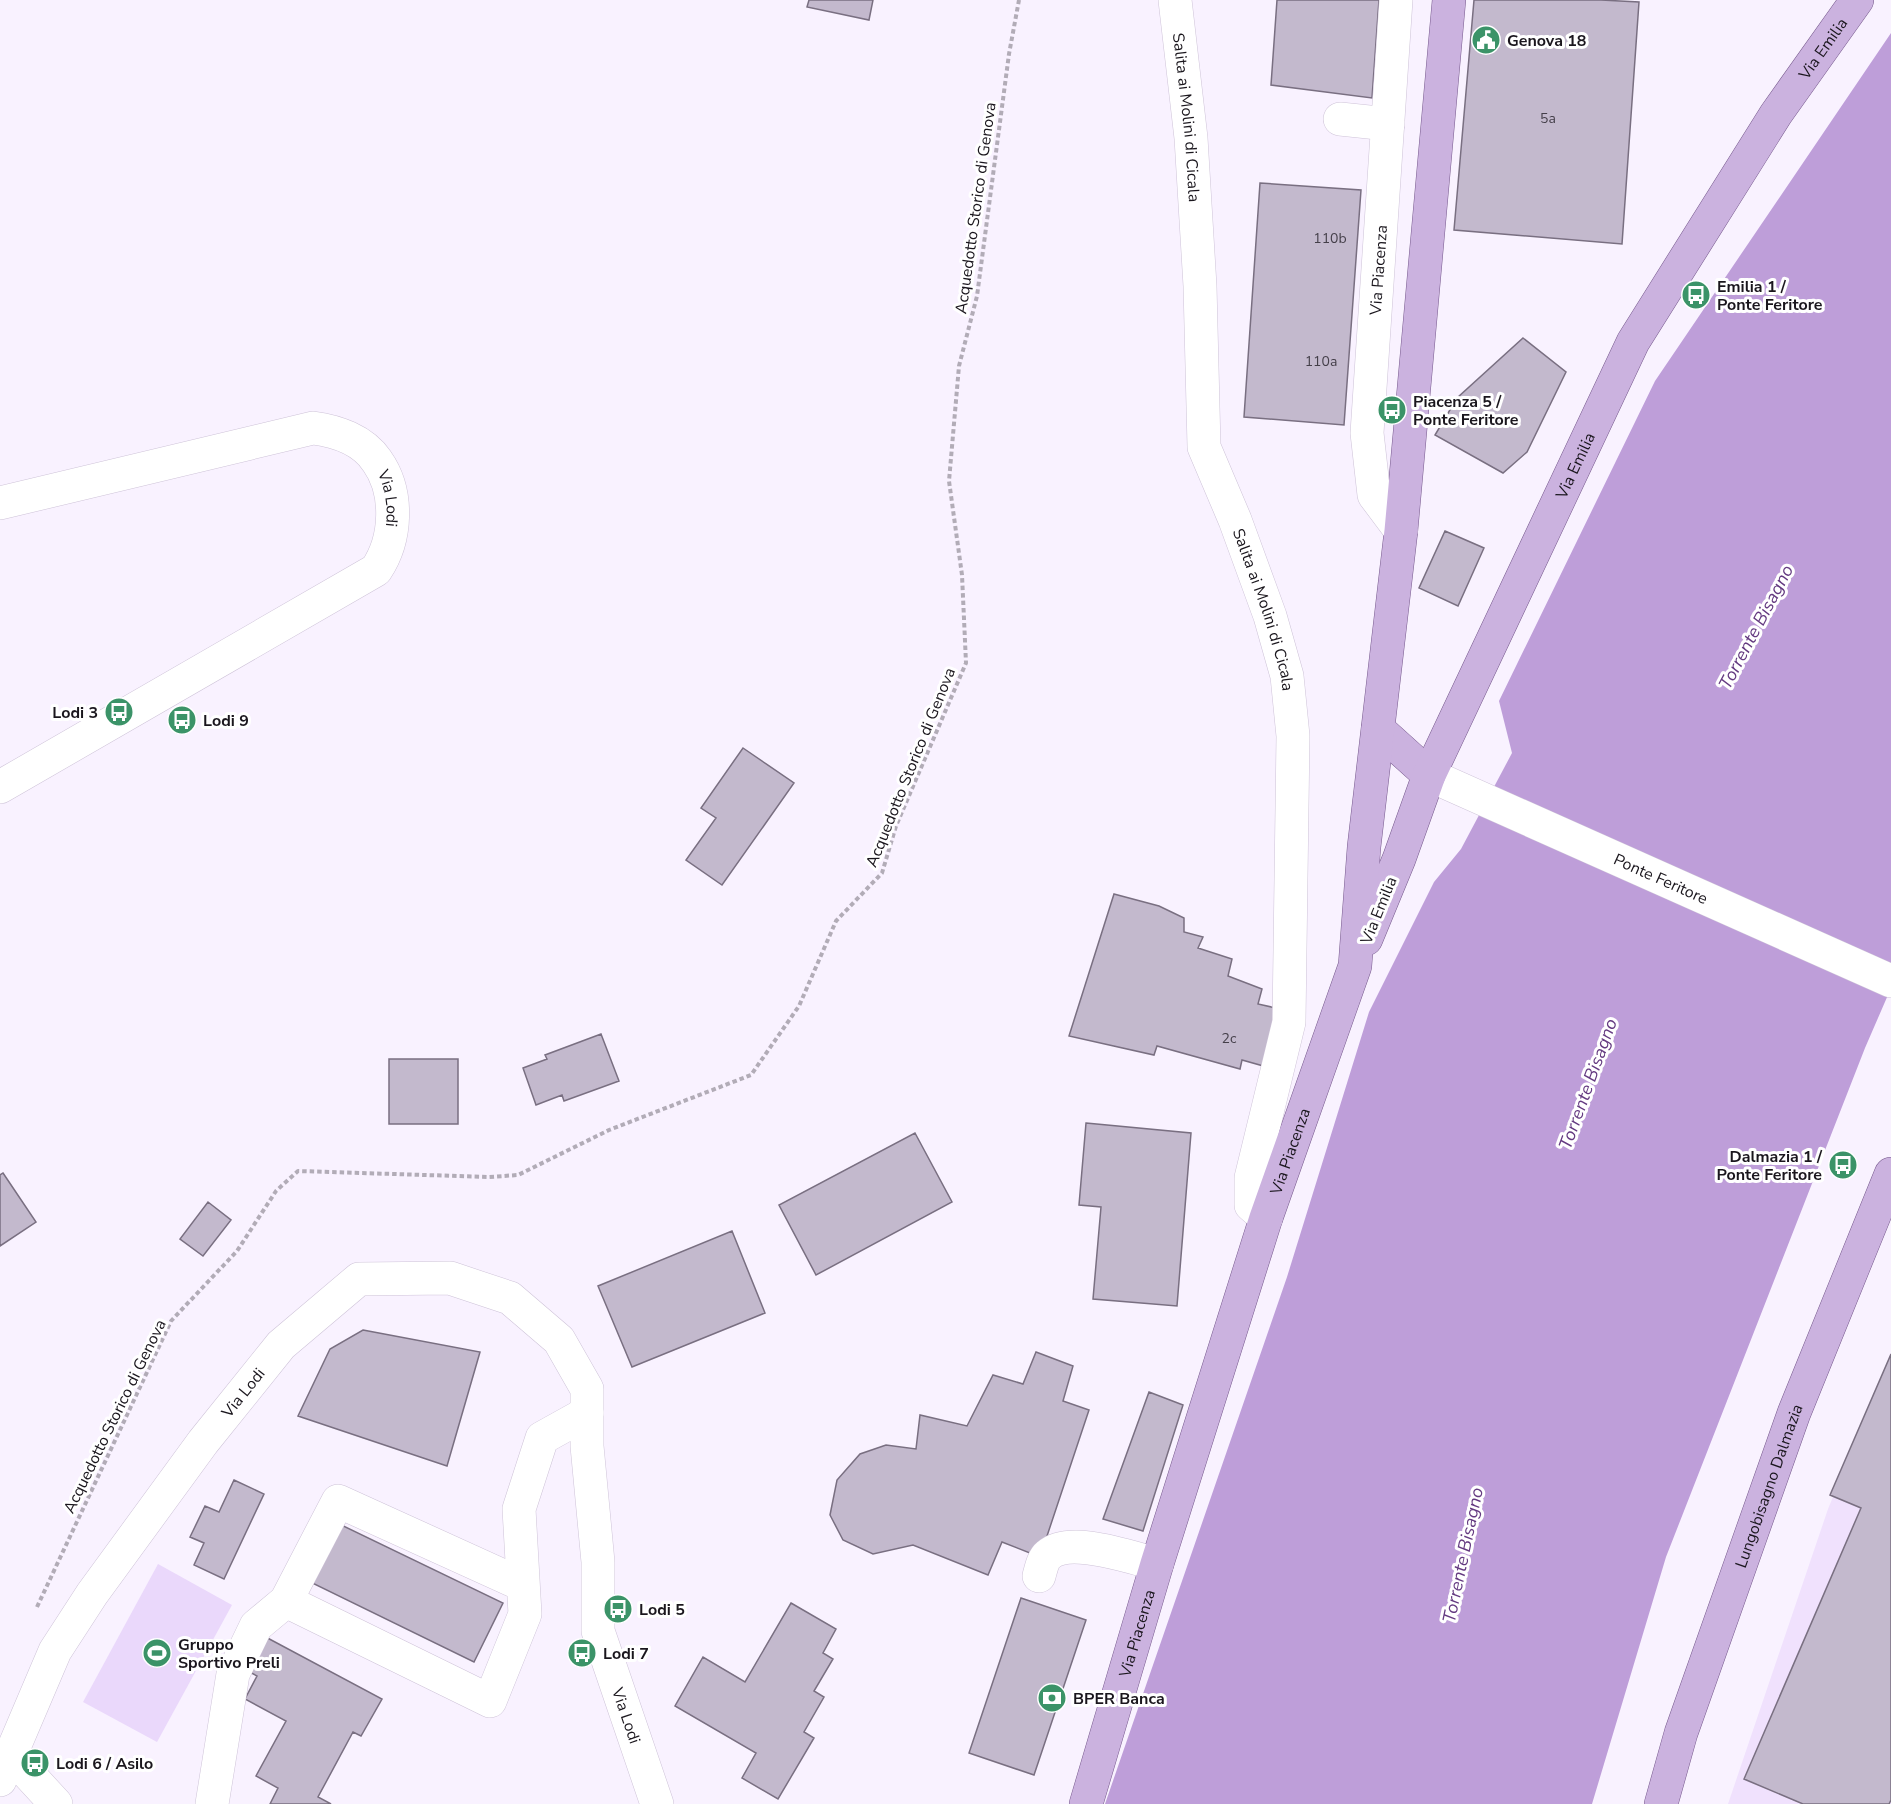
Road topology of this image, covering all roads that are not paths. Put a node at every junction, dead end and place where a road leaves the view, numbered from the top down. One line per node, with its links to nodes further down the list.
1 (1175, 0): 15 (street, Salita ai Molini di Cicala)
2 (1396, 0): 6 (street, Via Piacenza)
3 (1449, 0): 8 (main road, Via Piacenza)
4 (1857, 0): 10 (main road, Via Emilia)
5 (1340, 119): 6 (street)
6 (1388, 124): 8 (street, Via Piacenza)
7 (0, 503): 11 (street, Via Lodi)
8 (1401, 531): 9 (main road, Via Piacenza)
9 (1378, 729): 10 (main road); 12 (main road, Via Piacenza)
10 (1429, 775): 12 (main road, Via Emilia); 13 (street, Ponte Feritore)
11 (0, 787)
12 (1355, 966): 15 (main road, Via Piacenza)
13 (1891, 981)
14 (1891, 1174): 26 (main road, Lungobisagno Dalmazia)
15 (1266, 1218): 17 (main road, Via Piacenza)
16 (587, 1413): 19 (street); 21 (street, Via Lodi); 24 (street, Via Lodi)
17 (1157, 1564): 18 (street); 25 (main road, Via Piacenza)
18 (1039, 1576)
19 (523, 1585): 20 (street); 20 (street)
20 (286, 1601): 23 (street)
21 (5, 1768): 22 (street)
22 (56, 1804)
23 (212, 1804)
24 (657, 1804)
25 (1086, 1804)
26 (1662, 1804)

